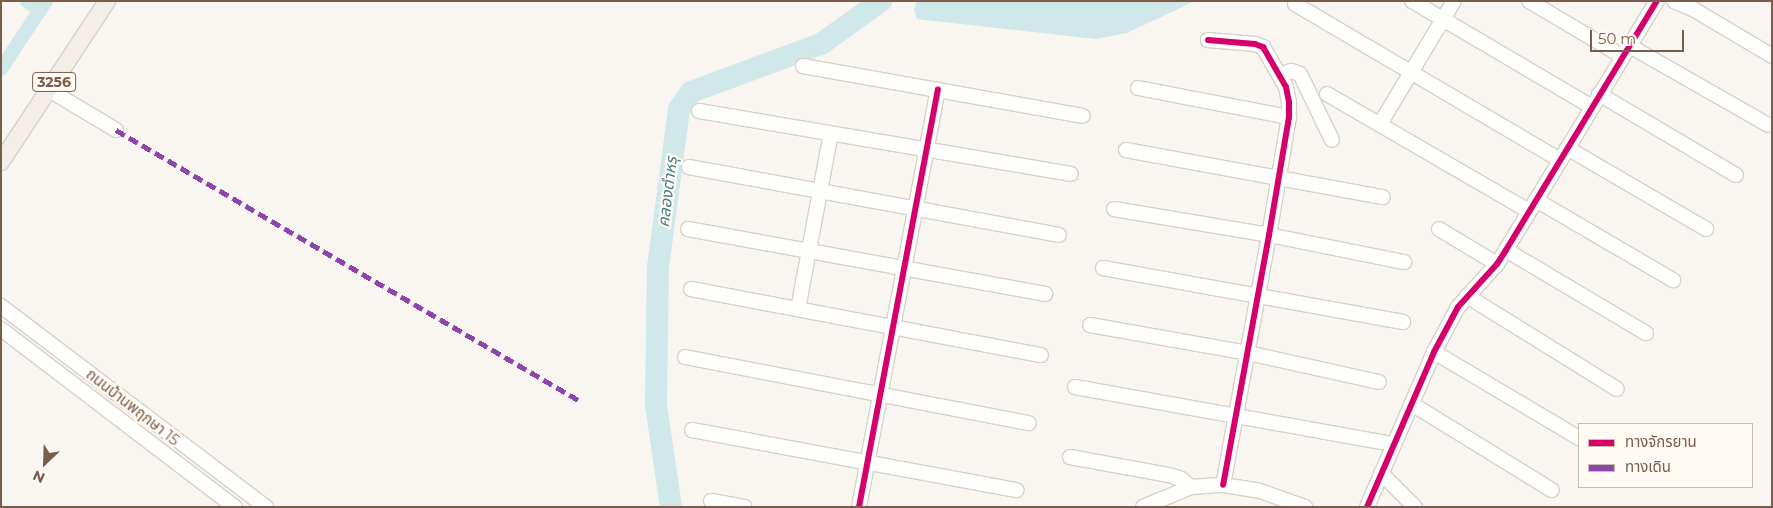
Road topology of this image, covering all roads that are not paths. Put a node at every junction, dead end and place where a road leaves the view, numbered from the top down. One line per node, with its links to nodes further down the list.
1 (108, 1): 17 (main road, 3256)
2 (1412, 1): 8 (street)
3 (1454, 1): 8 (street)
4 (1528, 1): 10 (street)
5 (1656, 1): 10 (street)
6 (1674, 1): 11 (street)
7 (1295, 4): 13 (street)
8 (1443, 19): 13 (street); 20 (street)
9 (1208, 40): 14 (street)
10 (1625, 51): 19 (street); 25 (street)
11 (1772, 56)
12 (802, 66): 16 (street)
13 (1410, 72): 24 (street); 31 (street)
14 (1280, 75): 23 (street); 28 (street)
15 (1138, 88): 23 (street)
16 (938, 89): 22 (street); 29 (street)
17 (49, 90): 26 (street); 32 (main road, 3256)
18 (1328, 94): 24 (street)
19 (1599, 94): 20 (street); 35 (street)
20 (1592, 106): 31 (street)
21 (699, 111): 27 (street)
22 (1083, 116)
23 (1289, 117): 36 (street)
24 (1380, 124): 39 (street)
25 (1768, 125)
26 (116, 130)
27 (831, 133): 29 (street); 37 (street)
28 (1332, 140)
29 (926, 149): 34 (street); 40 (street)
30 (1126, 150): 36 (street)
31 (1563, 154): 39 (street); 43 (street)
32 (1, 162)
33 (689, 167): 37 (street)
34 (1071, 174)
35 (1736, 175)
36 (1278, 177): 38 (street); 46 (street)
37 (820, 191): 40 (street); 47 (street)
38 (1384, 197)
39 (1533, 205): 48 (street); 53 (street)
40 (915, 208): 45 (street); 51 (street)
41 (1114, 209): 46 (street)
42 (1439, 229): 50 (street)
43 (1706, 229)
44 (688, 230): 47 (street)
45 (1059, 235)
46 (1269, 235): 49 (street); 57 (street)
47 (808, 250): 51 (street); 59 (street)
48 (1506, 250): 50 (street); 64 (street)
49 (1404, 262)
50 (1497, 264): 56 (street)
51 (904, 267): 55 (street); 62 (street)
52 (1103, 268): 57 (street)
53 (1673, 280)
54 (691, 289): 59 (street)
55 (1045, 294)
56 (1467, 296): 66 (street); 73 (street)
57 (1258, 297): 60 (street); 67 (street)
58 (1, 306): 65 (street, ถนนบ้านพฤกษา 15)
59 (798, 309): 62 (street)
60 (1404, 322)
61 (1090, 325): 67 (street)
62 (893, 328): 68 (street); 74 (street)
63 (1, 329): 70 (street, ถนนบ้านพฤกษา 15)
64 (1646, 333)
65 (50, 343): 70 (street); 83 (street, ถนนบ้านพฤกษา 15)
66 (1434, 352): 75 (street); 79 (street)
67 (1248, 353): 71 (street); 76 (street)
68 (1040, 355)
69 (685, 357): 74 (street)
70 (38, 358): 85 (street, ถนนบ้านพฤกษา 15)
71 (1379, 382)
72 (1076, 387): 76 (street)
73 (1617, 389)
74 (880, 395): 77 (street); 82 (street)
75 (1412, 404): 80 (street); 89 (street)
76 (1235, 415): 80 (street); 86 (street)
77 (1029, 423)
78 (692, 430): 82 (street)
79 (1578, 437)
80 (1393, 444): 84 (street)
81 (1070, 457): 87 (street)
82 (867, 463): 88 (street); 94 (street)
83 (214, 469): 85 (street); 92 (street, ถนนบ้านพฤกษา 15)
84 (1381, 473): 97 (street); 98 (street)
85 (203, 483): 91 (street, ถนนบ้านพฤกษา 15)
86 (1223, 485): 87 (street); 96 (street)
87 (1191, 487): 95 (street)
88 (1016, 490)
89 (1552, 490)
90 (712, 501): 93 (street)
91 (235, 507)
92 (266, 507)
93 (744, 507)
94 (859, 507)
95 (1143, 507)
96 (1305, 507)
97 (1368, 507)
98 (1415, 507)

